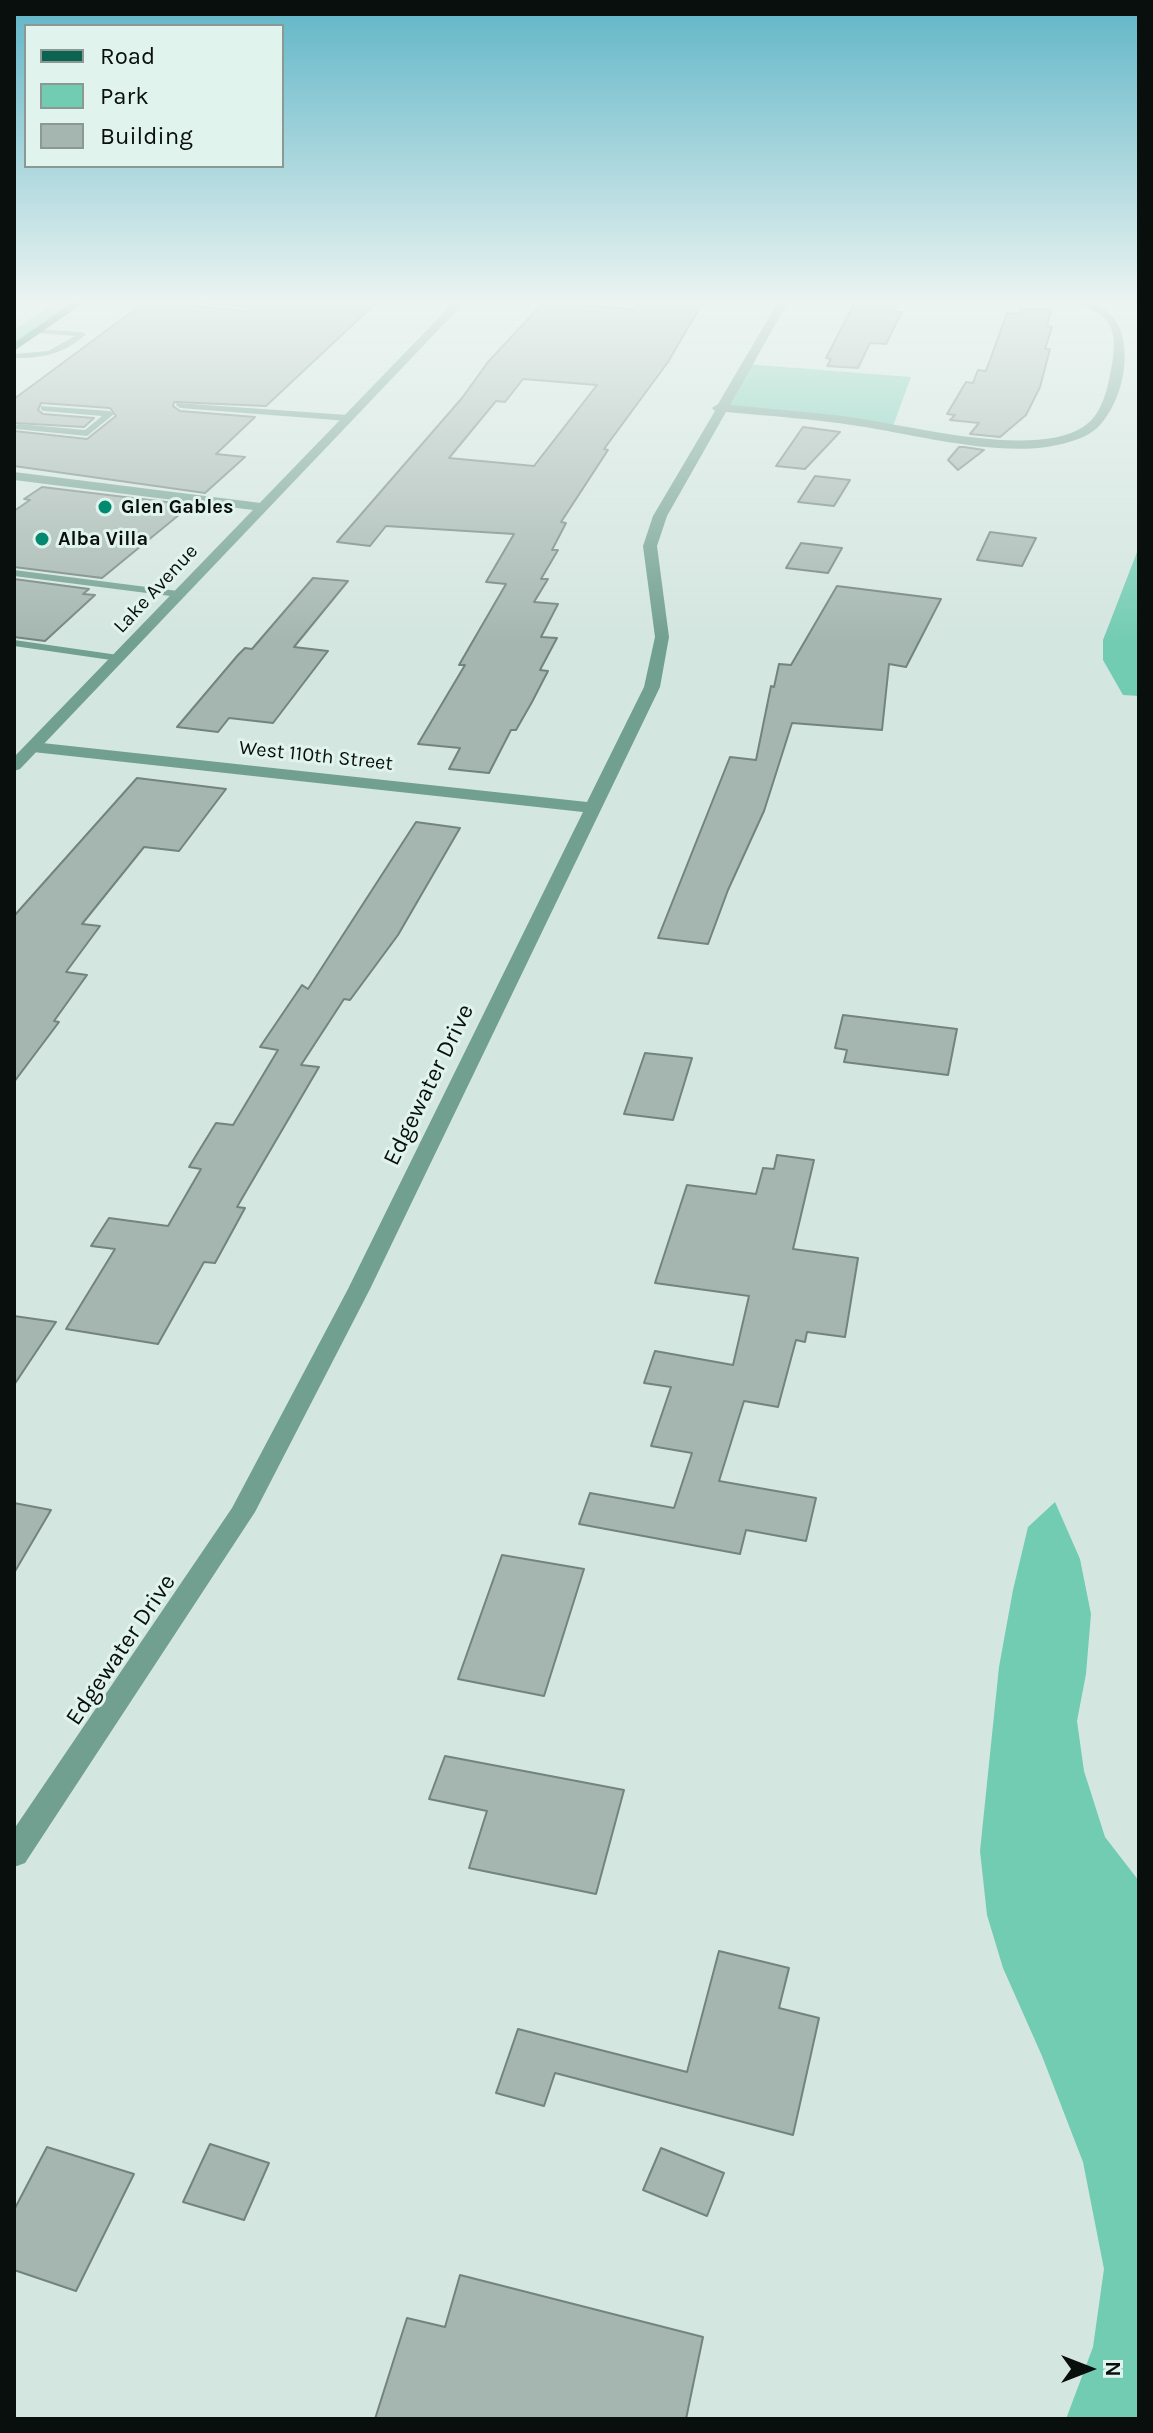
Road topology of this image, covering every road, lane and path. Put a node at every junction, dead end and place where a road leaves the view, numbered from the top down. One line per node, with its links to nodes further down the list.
1 (108, 416): 8 (lane)
2 (316, 416): 7 (lane)
3 (350, 416): 7 (street, Lake Avenue)
4 (714, 416): 17 (street, Edgewater Drive)
5 (807, 416): 6 (street)
6 (1102, 416)
7 (348, 418): 10 (street, Lake Avenue)
8 (19, 427)
9 (14, 476): 10 (street)
10 (261, 507): 12 (street, Lake Avenue)
11 (14, 573): 12 (lane)
12 (178, 594): 14 (street, Lake Avenue)
13 (14, 643): 14 (lane)
14 (118, 658): 15 (street, Lake Avenue)
15 (33, 747): 16 (street, Lake Avenue); 17 (street, West 110th Street)
16 (14, 766)
17 (593, 808): 18 (street, Edgewater Drive)
18 (14, 1854)

